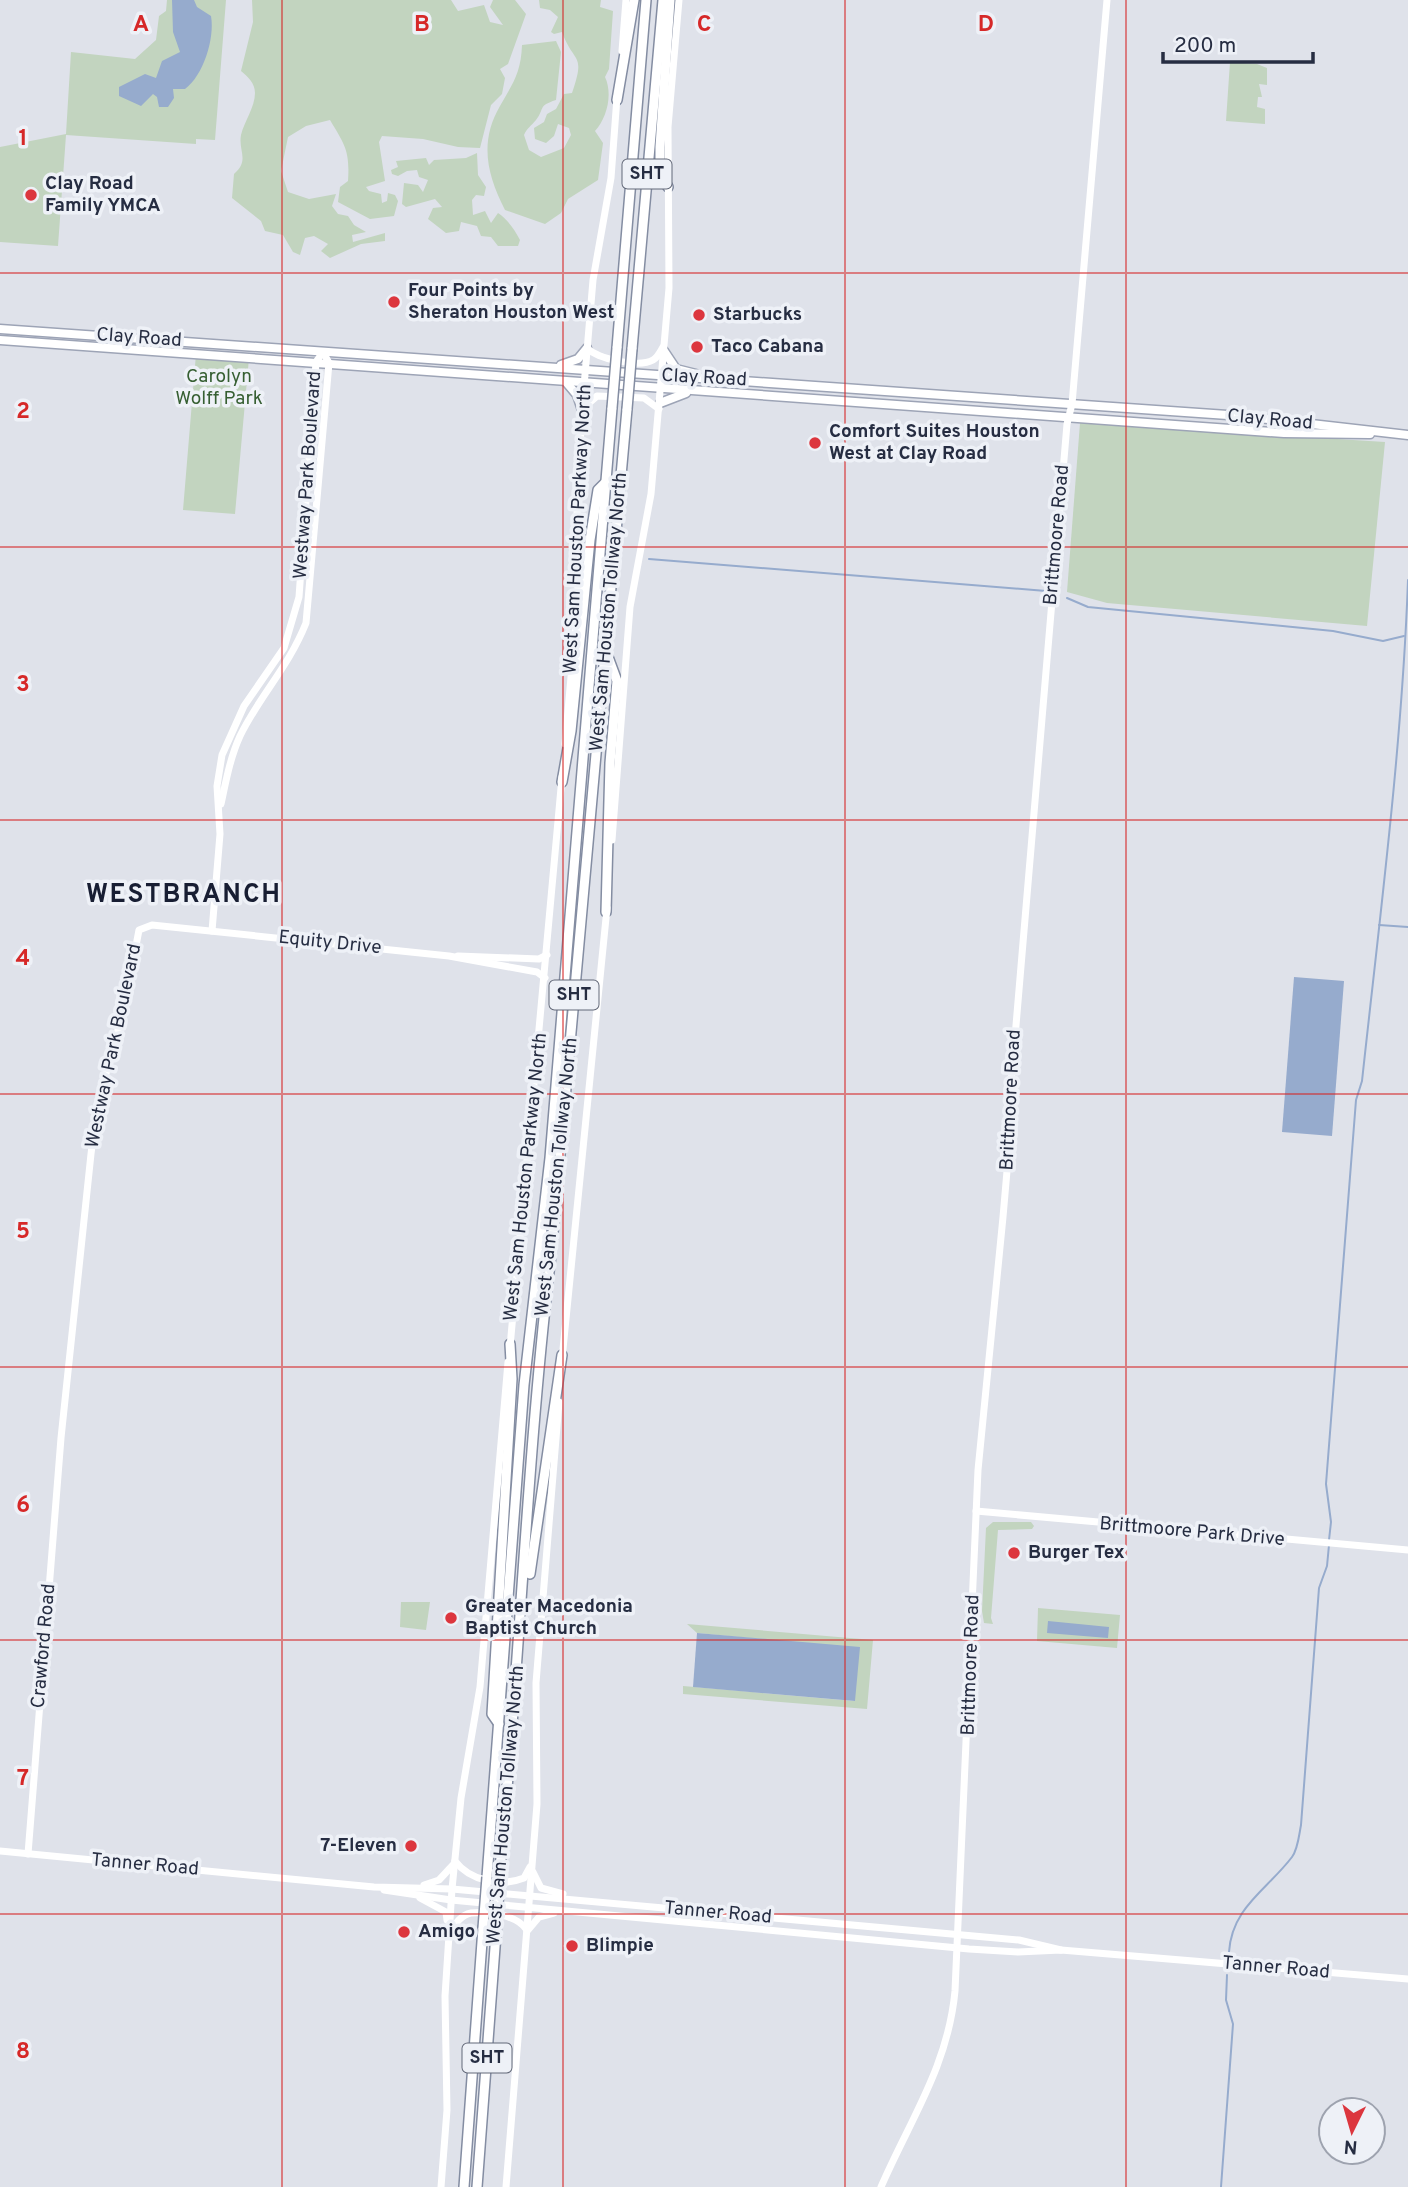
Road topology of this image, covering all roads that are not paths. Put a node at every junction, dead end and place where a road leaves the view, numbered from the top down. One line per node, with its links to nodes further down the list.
1 (626, 0): 8 (main road, West Sam Houston Parkway North)
2 (635, 0): 8 (highway)
3 (646, 0): 47 (highway, West Sam Houston Tollway North / SHT, bridge)
4 (663, 0): 48 (highway, West Sam Houston Tollway North / SHT, bridge)
5 (670, 0): 9 (highway)
6 (680, 0): 9 (main road)
7 (1107, 0): 38 (main road, Brittmoore Road)
8 (617, 100): 17 (main road, West Sam Houston Parkway North)
9 (668, 187): 16 (main road)
10 (0, 328): 11 (main road, Clay Road)
11 (37, 331): 12 (main road, Clay Road); 15 (main road)
12 (117, 337): 14 (main road, Clay Road); 18 (main road)
13 (0, 340): 15 (main road, Clay Road)
14 (189, 342): 19 (main road, Clay Road); 20 (main road)
15 (37, 343): 18 (main road, Clay Road)
16 (664, 347): 17 (main road); 28 (main road); 30 (main road)
17 (587, 348): 25 (main road); 27 (main road, West Sam Houston Parkway North)
18 (117, 349): 20 (main road, Clay Road)
19 (323, 352): 21 (main road, Clay Road); 22 (main road, Westway Park Boulevard); 23 (main road, Westway Park Boulevard)
20 (189, 353): 22 (main road, Clay Road)
21 (419, 358): 24 (main road, Clay Road); 26 (main road)
22 (316, 362): 23 (main road, Clay Road); 50 (main road, Westway Park Boulevard)
23 (329, 363): 26 (main road, Clay Road); 50 (main road, Westway Park Boulevard)
24 (499, 364): 25 (main road, Clay Road); 29 (main road)
25 (553, 367): 27 (main road, Clay Road)
26 (418, 369): 29 (main road, Clay Road)
27 (585, 369): 28 (main road, Clay Road); 33 (main road, West Sam Houston Parkway North)
28 (662, 375): 30 (main road, Clay Road); 34 (main road)
29 (498, 376): 31 (main road, Clay Road)
30 (713, 378): 32 (main road, Clay Road)
31 (566, 382): 33 (main road, Clay Road); 41 (main road)
32 (771, 382): 36 (main road); 37 (main road, Clay Road)
33 (584, 384): 34 (main road, Clay Road); 41 (main road, West Sam Houston Parkway North)
34 (661, 388): 35 (main road, Clay Road); 39 (main road)
35 (701, 392): 36 (main road, Clay Road); 39 (main road)
36 (769, 394): 40 (main road, Clay Road)
37 (969, 396): 38 (main road, Clay Road); 40 (main road)
38 (1072, 404): 42 (main road, Clay Road); 43 (main road, Brittmoore Road)
39 (659, 406): 44 (main road); 51 (main road)
40 (969, 408): 43 (main road, Clay Road)
41 (582, 410): 44 (main road, West Sam Houston Parkway North)
42 (1168, 412): 45 (main road); 46 (main road, Clay Road)
43 (1067, 416): 45 (main road, Clay Road); 59 (main road, Brittmoore Road)
44 (582, 421): 49 (main road, West Sam Houston Parkway North)
45 (1167, 424): 46 (main road, Clay Road)
46 (1408, 435)
47 (606, 482): 49 (highway); 62 (highway, West Sam Houston Tollway North / SHT)
48 (606, 652): 51 (highway); 61 (highway, West Sam Houston Tollway North / SHT)
49 (562, 782): 53 (main road, West Sam Houston Parkway North)
50 (220, 811): 52 (main road, Westway Park Boulevard)
51 (606, 912): 57 (main road)
52 (212, 931): 54 (main road, Equity Drive); 58 (main road, Westway Park Boulevard)
53 (547, 955): 54 (main road, Equity Drive); 55 (main road, West Sam Houston Parkway North)
54 (449, 956): 55 (main road, Equity Drive)
55 (545, 978): 56 (main road, West Sam Houston Parkway North)
56 (510, 1344): 62 (highway); 65 (main road, West Sam Houston Parkway North)
57 (562, 1355): 61 (highway); 66 (main road)
58 (61, 1438): 64 (main road, Crawford Road)
59 (976, 1511): 60 (main road, Brittmoore Park Drive); 76 (main road, Brittmoore Road)
60 (1408, 1550)
61 (525, 1580): 82 (highway, West Sam Houston Tollway North / SHT, bridge)
62 (499, 1724): 81 (highway, West Sam Houston Tollway North / SHT, bridge)
63 (0, 1852): 64 (main road, Tanner Road)
64 (28, 1854): 68 (main road, Tanner Road)
65 (455, 1861): 66 (main road); 67 (main road, West Sam Houston Parkway North); 68 (main road)
66 (532, 1864): 69 (main road); 71 (main road)
67 (452, 1889): 68 (main road, Tanner Road); 69 (main road, Tanner Road); 70 (main road, West Sam Houston Parkway North)
68 (406, 1890): 70 (main road, Tanner Road); 75 (main road)
69 (530, 1896): 71 (main road, Tanner Road); 72 (main road)
70 (451, 1900): 72 (main road, Tanner Road); 75 (main road, West Sam Houston Parkway North)
71 (604, 1903): 76 (main road, Tanner Road)
72 (529, 1907): 73 (main road, Tanner Road); 74 (main road)
73 (582, 1912): 74 (main road); 77 (main road, Tanner Road)
74 (527, 1931): 75 (main road); 83 (main road)
75 (449, 1934): 80 (main road, West Sam Houston Parkway North)
76 (958, 1935): 77 (main road, Brittmoore Road); 78 (main road, Tanner Road)
77 (958, 1946): 78 (main road, Tanner Road); 84 (main road, Brittmoore Road)
78 (1061, 1950): 79 (main road, Tanner Road)
79 (1408, 1979)
80 (441, 2187)
81 (462, 2187)
82 (477, 2187)
83 (506, 2187)
84 (881, 2187)

